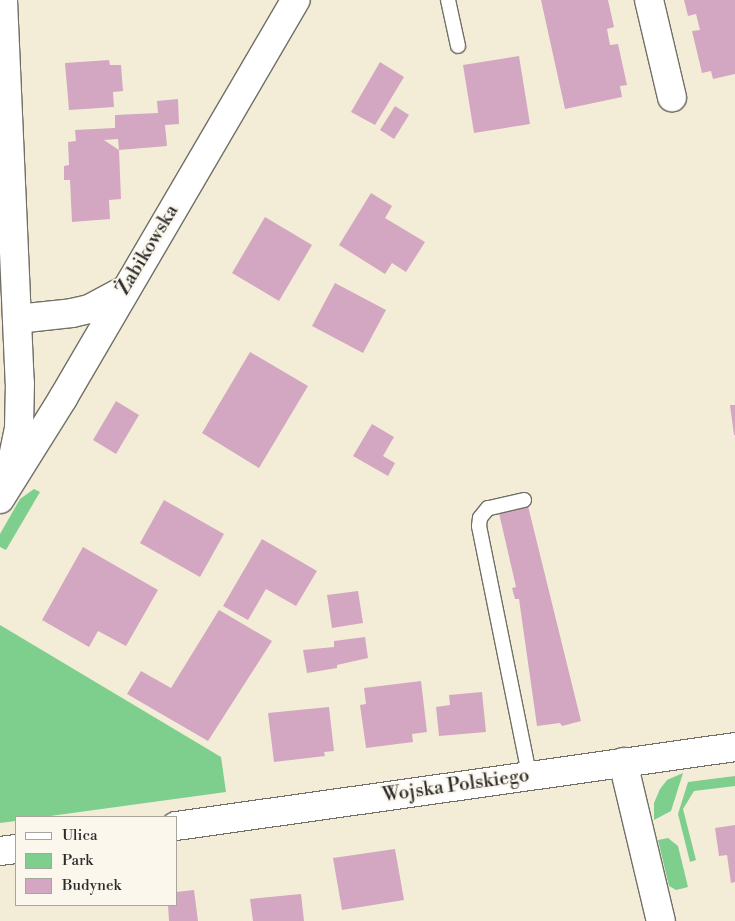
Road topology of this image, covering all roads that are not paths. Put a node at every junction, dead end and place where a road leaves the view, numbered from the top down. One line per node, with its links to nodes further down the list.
1 (3, 0): 8 (street)
2 (296, 0): 7 (street, Żabikowska)
3 (448, 0): 5 (lane)
4 (649, 0): 6 (street)
5 (458, 46)
6 (672, 97)
7 (123, 291): 8 (street); 9 (street, Żabikowska)
8 (17, 319): 9 (street)
9 (1, 497)
10 (524, 500): 13 (lane)
11 (735, 747): 12 (street, Wojska Polskiego)
12 (623, 762): 13 (street, Wojska Polskiego); 17 (street)
13 (529, 775): 14 (street, Wojska Polskiego)
14 (178, 826)
15 (15, 849): 16 (street)
16 (0, 851)
17 (661, 921)

